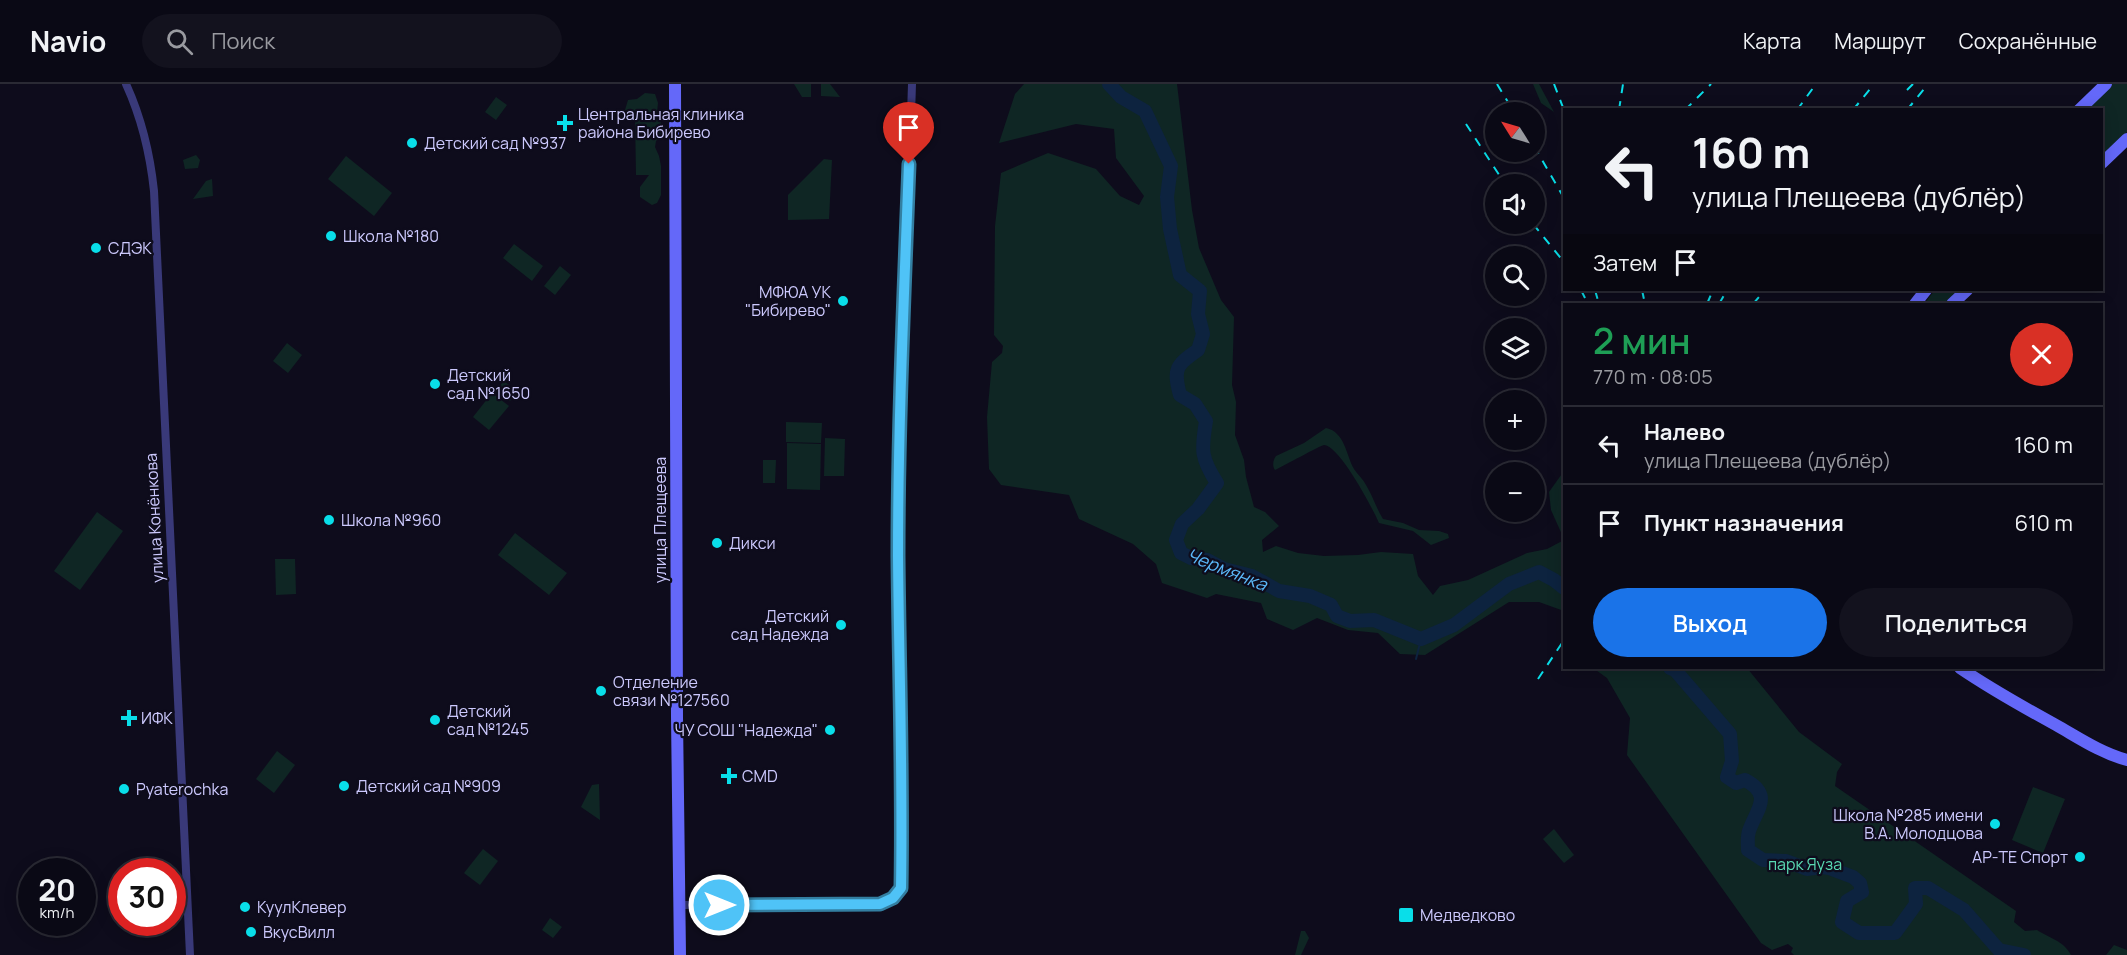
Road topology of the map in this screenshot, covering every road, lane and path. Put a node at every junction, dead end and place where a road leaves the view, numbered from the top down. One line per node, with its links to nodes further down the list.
1 (126, 84): 15 (street, улица Конёнкова)
2 (675, 84): 14 (main road, улица Плещеева)
3 (912, 84): 14 (street)
4 (2106, 84): 5 (main road)
5 (2081, 108)
6 (2127, 139): 7 (main road)
7 (2103, 162)
8 (1925, 291): 10 (main road)
9 (1966, 291): 11 (main road)
10 (1916, 303)
11 (1953, 303)
12 (1962, 669): 13 (main road)
13 (2127, 760)
14 (680, 906): 16 (main road, улица Плещеева)
15 (190, 955)
16 (680, 955)

